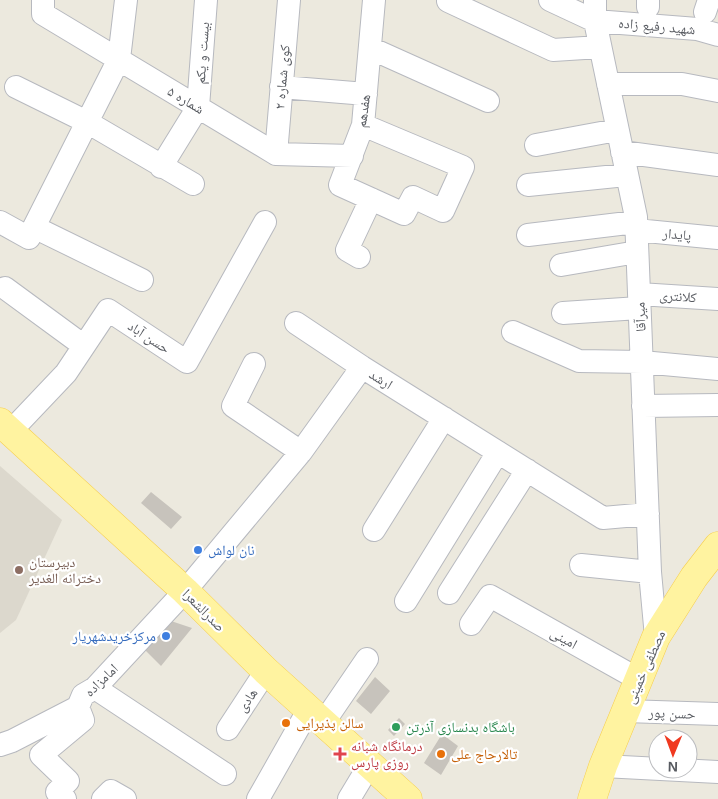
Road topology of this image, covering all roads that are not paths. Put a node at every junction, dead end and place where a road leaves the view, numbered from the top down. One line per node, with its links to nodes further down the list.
1 (43, 0): 12 (street, شماره ۵)
2 (126, 0): 12 (street)
3 (206, 0): 19 (street, بیست و یکم)
4 (289, 0): 15 (street, کوی شماره ۲)
5 (374, 0): 11 (street, هفدهم)
6 (550, 0): 8 (street)
7 (448, 2): 10 (street)
8 (595, 11): 9 (street, شهید رفیع زاده); 10 (street, میرآقا)
9 (718, 35)
10 (600, 47): 13 (street, میرآقا)
11 (370, 48): 17 (street, هفدهم); 18 (street)
12 (119, 59): 19 (street, شماره ۵); 20 (street)
13 (608, 84): 16 (street); 22 (street, میرآقا)
14 (16, 87): 20 (street)
15 (281, 87): 17 (street); 25 (street, کوی شماره ۲)
16 (718, 91)
17 (366, 94): 21 (street, هفدهم)
18 (488, 101)
19 (198, 107): 25 (street, شماره ۵); 28 (street)
20 (87, 122): 28 (street); 35 (street)
21 (363, 125): 26 (street, هفدهم); 32 (street)
22 (617, 130): 23 (street); 24 (street, میرآقا)
23 (536, 145)
24 (622, 152): 27 (street); 29 (street, میرآقا)
25 (276, 154): 26 (street, شماره ۵)
26 (352, 156): 32 (street, هفدهم)
27 (718, 165)
28 (161, 167): 30 (street)
29 (626, 175): 31 (street); 37 (street, میرآقا)
30 (193, 184)
31 (528, 185)
32 (371, 198): 39 (street)
33 (0, 222): 35 (street)
34 (265, 222): 48 (street, حسن آباد)
35 (34, 227): 41 (street)
36 (528, 235): 37 (street)
37 (636, 235): 38 (street, پایدار); 40 (street); 44 (street, میرآقا)
38 (718, 238)
39 (360, 257)
40 (561, 265)
41 (142, 280)
42 (5, 288): 48 (street)
43 (718, 299): 44 (street, کلانتری)
44 (639, 301): 45 (street, کلانتری); 49 (street, میرآقا)
45 (563, 313)
46 (296, 323): 51 (street)
47 (513, 332): 49 (street)
48 (84, 346): 56 (street, حسن آباد)
49 (642, 362): 52 (street); 54 (street, میرآقا)
50 (254, 364): 57 (street)
51 (362, 367): 55 (street, ارشد); 57 (street, ارشد)
52 (718, 369)
53 (718, 404): 54 (street)
54 (643, 406): 60 (street, میرآقا)
55 (444, 418): 58 (street, ارشد); 61 (street)
56 (5, 427): 65 (main road, صدرالشعرا)
57 (301, 452): 65 (street, ارشد)
58 (498, 452): 59 (street, ارشد); 67 (street)
59 (527, 470): 60 (street, ارشد); 66 (street)
60 (648, 514): 64 (street, میرآقا)
61 (374, 530)
62 (718, 546): 69 (main road, مصطفی خمینی)
63 (581, 565): 64 (street)
64 (650, 572): 69 (street, میرآقا)
65 (186, 591): 71 (main road, صدرالشعرا); 73 (street, امامزاده)
66 (449, 593)
67 (406, 601)
68 (470, 624): 72 (street, امینی)
69 (656, 637): 72 (main road, مصطفی خمینی)
70 (367, 659): 77 (street)
71 (266, 671): 77 (main road, صدرالشعرا); 78 (street, هادی)
72 (638, 679): 75 (main road, مصطفی خمینی)
73 (95, 688): 74 (street, امامزاده); 83 (street)
74 (78, 707): 79 (street, امامزاده); 84 (street)
75 (625, 711): 76 (street, حسن پور); 81 (main road, مصطفی خمینی)
76 (718, 714)
77 (317, 715): 80 (main road, صدرالشعرا); 87 (street)
78 (228, 729)
79 (0, 745)
80 (370, 764): 88 (street); 89 (main road, صدرالشعرا)
81 (603, 766): 82 (street); 90 (main road, مصطفی خمینی)
82 (718, 772)
83 (225, 774)
84 (65, 799)
85 (104, 799): 86 (street)
86 (125, 799)
87 (258, 799)
88 (349, 799)
89 (408, 799)
90 (592, 799)

